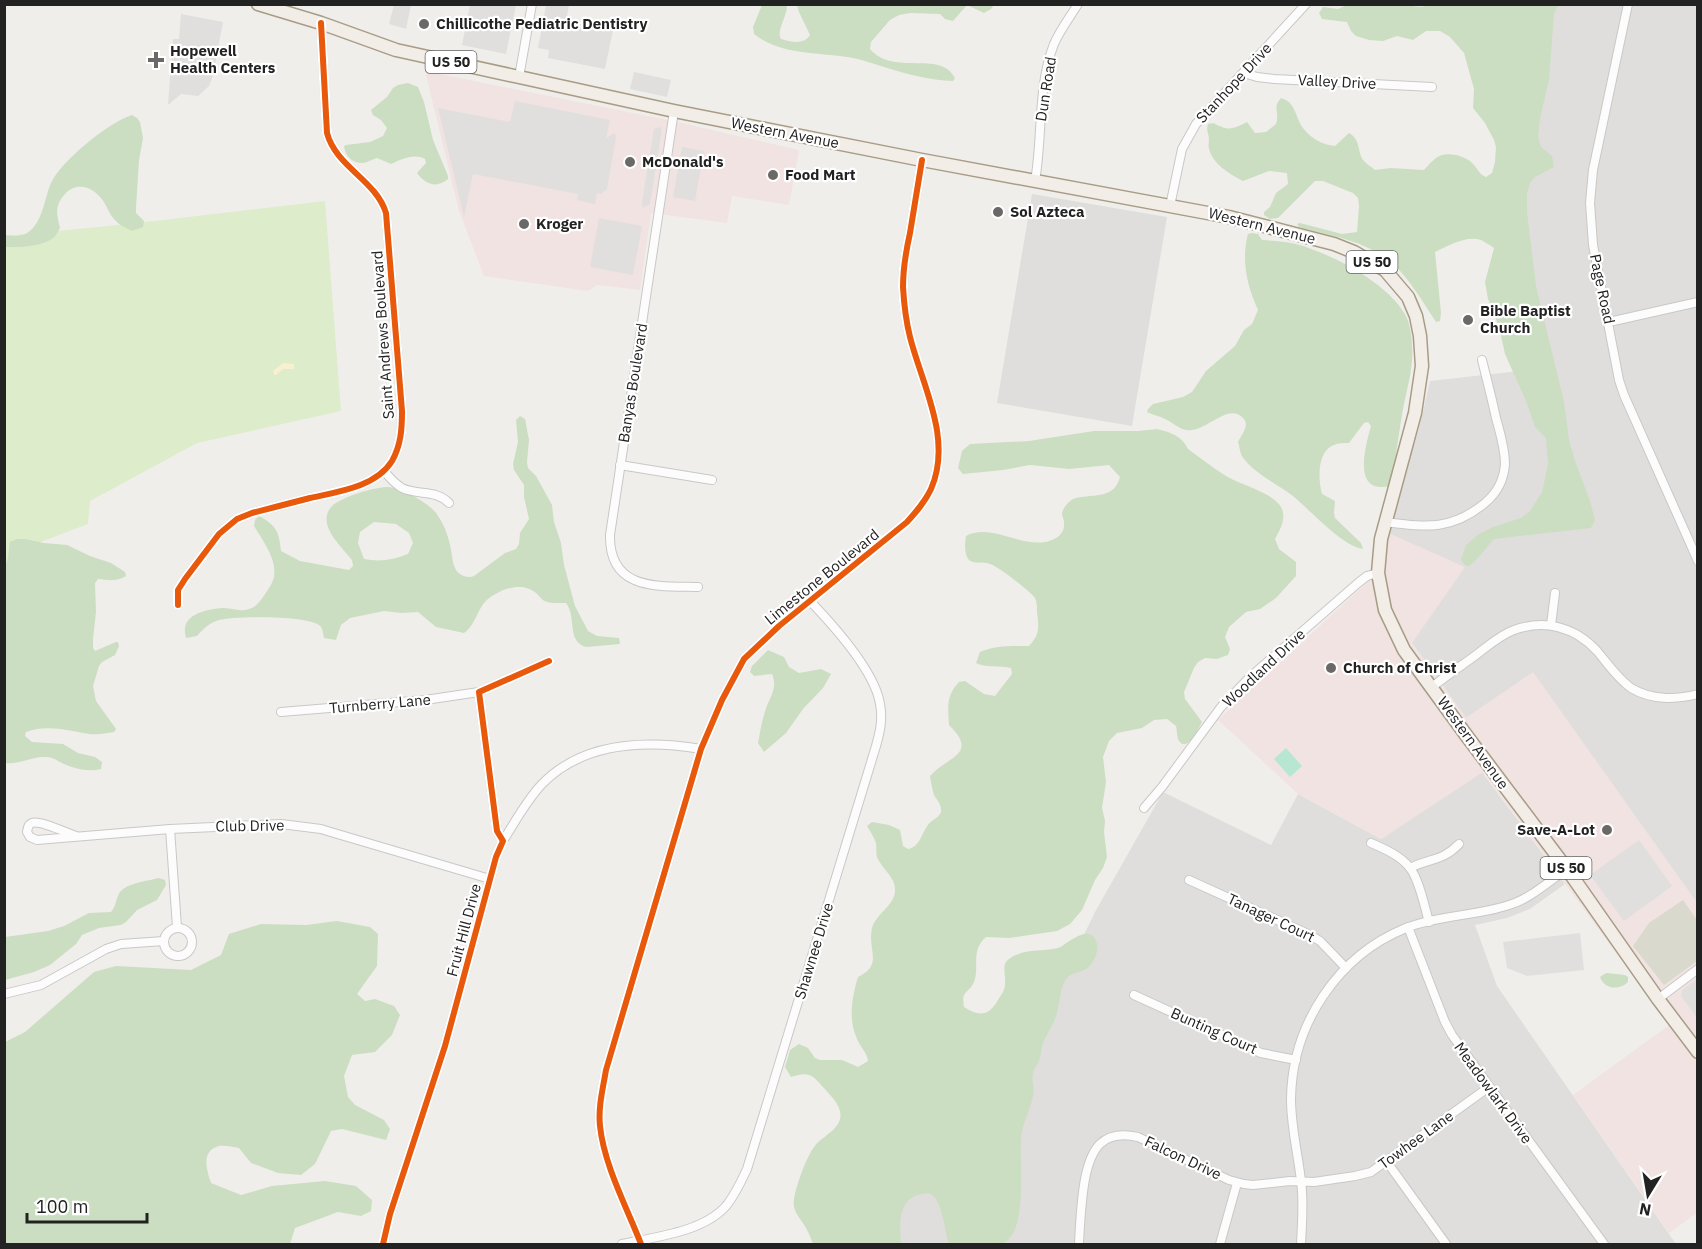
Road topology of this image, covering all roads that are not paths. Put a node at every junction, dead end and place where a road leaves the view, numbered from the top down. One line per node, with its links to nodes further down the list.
1 (258, 4): 6 (main road, Western Avenue / US 50)
2 (532, 4): 8 (street)
3 (1078, 4): 12 (street, Dun Road)
4 (1306, 4): 7 (street, Stanhope Drive)
5 (1628, 4): 15 (street, Page Road)
6 (321, 23): 8 (main road, Western Avenue / US 50); 18 (street, Saint Andrews Boulevard)
7 (1244, 73): 9 (street, Valley Drive); 13 (street, Stanhope Drive)
8 (519, 77): 10 (main road, Western Avenue / US 50)
9 (1432, 87)
10 (674, 111): 11 (main road, Western Avenue / US 50); 17 (street, Banyas Boulevard)
11 (922, 160): 12 (main road, Western Avenue / US 50); 26 (street, Limestone Boulevard)
12 (1035, 181): 13 (main road, Western Avenue / US 50)
13 (1170, 206): 21 (main road, Western Avenue / US 50)
14 (1698, 302): 15 (street)
15 (1609, 322): 22 (street, Page Road)
16 (1482, 360): 21 (street)
17 (620, 465): 19 (street); 24 (street, Banyas Boulevard)
18 (384, 471): 20 (street); 27 (street)
19 (712, 480)
20 (449, 503)
21 (1385, 522): 23 (main road, Western Avenue / US 50)
22 (1698, 561)
23 (1378, 573): 30 (main road, Western Avenue / US 50); 35 (street, Woodland Drive)
24 (698, 587)
25 (1555, 593): 28 (street)
26 (810, 601): 34 (street, Limestone Boulevard); 60 (street, Shawnee Drive)
27 (178, 605)
28 (1551, 625): 30 (street); 32 (street)
29 (549, 661): 31 (street)
30 (1432, 687): 42 (main road, Western Avenue / US 50)
31 (479, 692): 33 (street, Turnberry Lane); 38 (street)
32 (1698, 694)
33 (281, 712)
34 (701, 749): 38 (street); 60 (street, Limestone Boulevard)
35 (1144, 808)
36 (170, 829): 37 (street, Club Drive); 43 (street, Club Drive); 46 (street)
37 (76, 836): 37 (street, Club Drive)
38 (503, 841): 43 (street, Fruit Hill Drive)
39 (1371, 843): 41 (street)
40 (1459, 844): 41 (street)
41 (1410, 868): 45 (street)
42 (1566, 869): 45 (street); 53 (main road, Western Avenue / US 50)
43 (490, 879): 61 (street, Fruit Hill Drive)
44 (1189, 880): 49 (street, Tanager Court)
45 (1429, 922): 47 (street)
46 (177, 927): 48 (street); 48 (street)
47 (1408, 927): 49 (street); 56 (street, Meadowlark Drive)
48 (164, 941): 51 (street)
49 (1346, 968): 55 (street)
50 (1698, 969): 53 (street)
51 (4, 994)
52 (1134, 995): 55 (street, Bunting Court)
53 (1658, 999): 54 (main road, Western Avenue / US 50)
54 (1698, 1052)
55 (1296, 1060): 58 (street)
56 (1490, 1087): 57 (street, Towhee Lane); 67 (street, Meadowlark Drive)
57 (1386, 1162): 58 (street, Towhee Lane); 66 (street)
58 (1301, 1181): 59 (street, Falcon Drive); 65 (street)
59 (1237, 1183): 63 (street, Falcon Drive); 64 (street)
60 (641, 1242): 62 (street, Shawnee Drive)
61 (383, 1245)
62 (622, 1245)
63 (1079, 1245)
64 (1220, 1245)
65 (1301, 1245)
66 (1446, 1245)
67 (1604, 1245)

